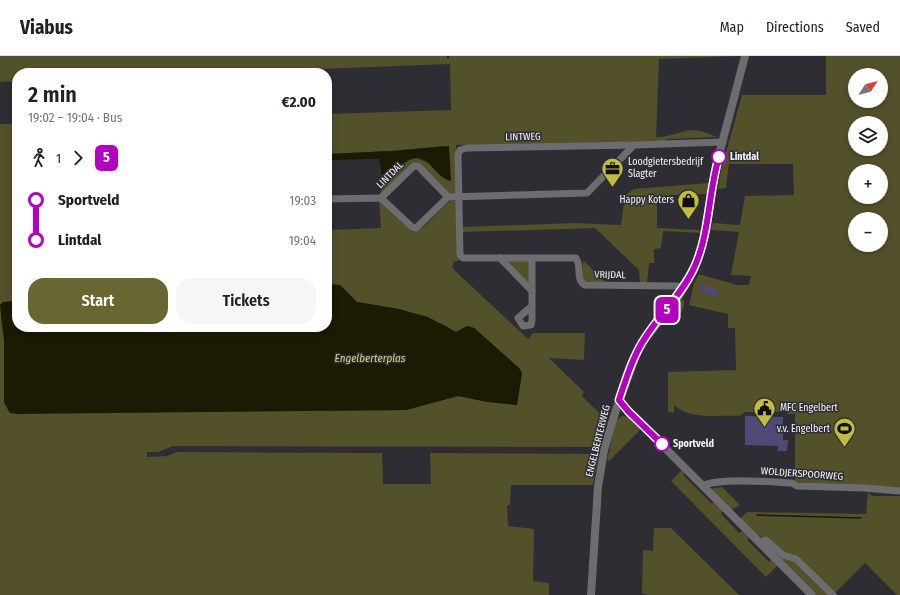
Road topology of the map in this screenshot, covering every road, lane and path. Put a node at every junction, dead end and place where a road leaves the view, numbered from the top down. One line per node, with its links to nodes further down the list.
1 (745, 56): 2 (street, ENGELBERTERWEG)
2 (724, 142): 3 (street); 10 (street, ENGELBERTERWEG)
3 (634, 145): 4 (street); 4 (street, LINTWEG)
4 (459, 196): 5 (street); 8 (street, VRIJDAL)
5 (448, 197): 6 (street, LINTDAL); 6 (street, LINTDAL)
6 (381, 198): 7 (street, LINTDAL)
7 (332, 199)
8 (500, 258): 9 (street, VRIJDAL); 11 (street)
9 (532, 258): 10 (street, VRIJDAL); 11 (street)
10 (684, 288): 13 (street, ENGELBERTERWEG)
11 (532, 291): 12 (street)
12 (532, 306)
13 (619, 400): 14 (street); 15 (street, ENGELBERTERWEG)
14 (628, 411): 15 (street); 16 (street)
15 (615, 413): 19 (street, ENGELBERTERWEG)
16 (703, 486): 17 (street, WOLDJERSPOORWEG); 18 (street)
17 (900, 491)
18 (759, 542): 20 (street); 21 (street)
19 (591, 595)
20 (812, 595)
21 (833, 595)

